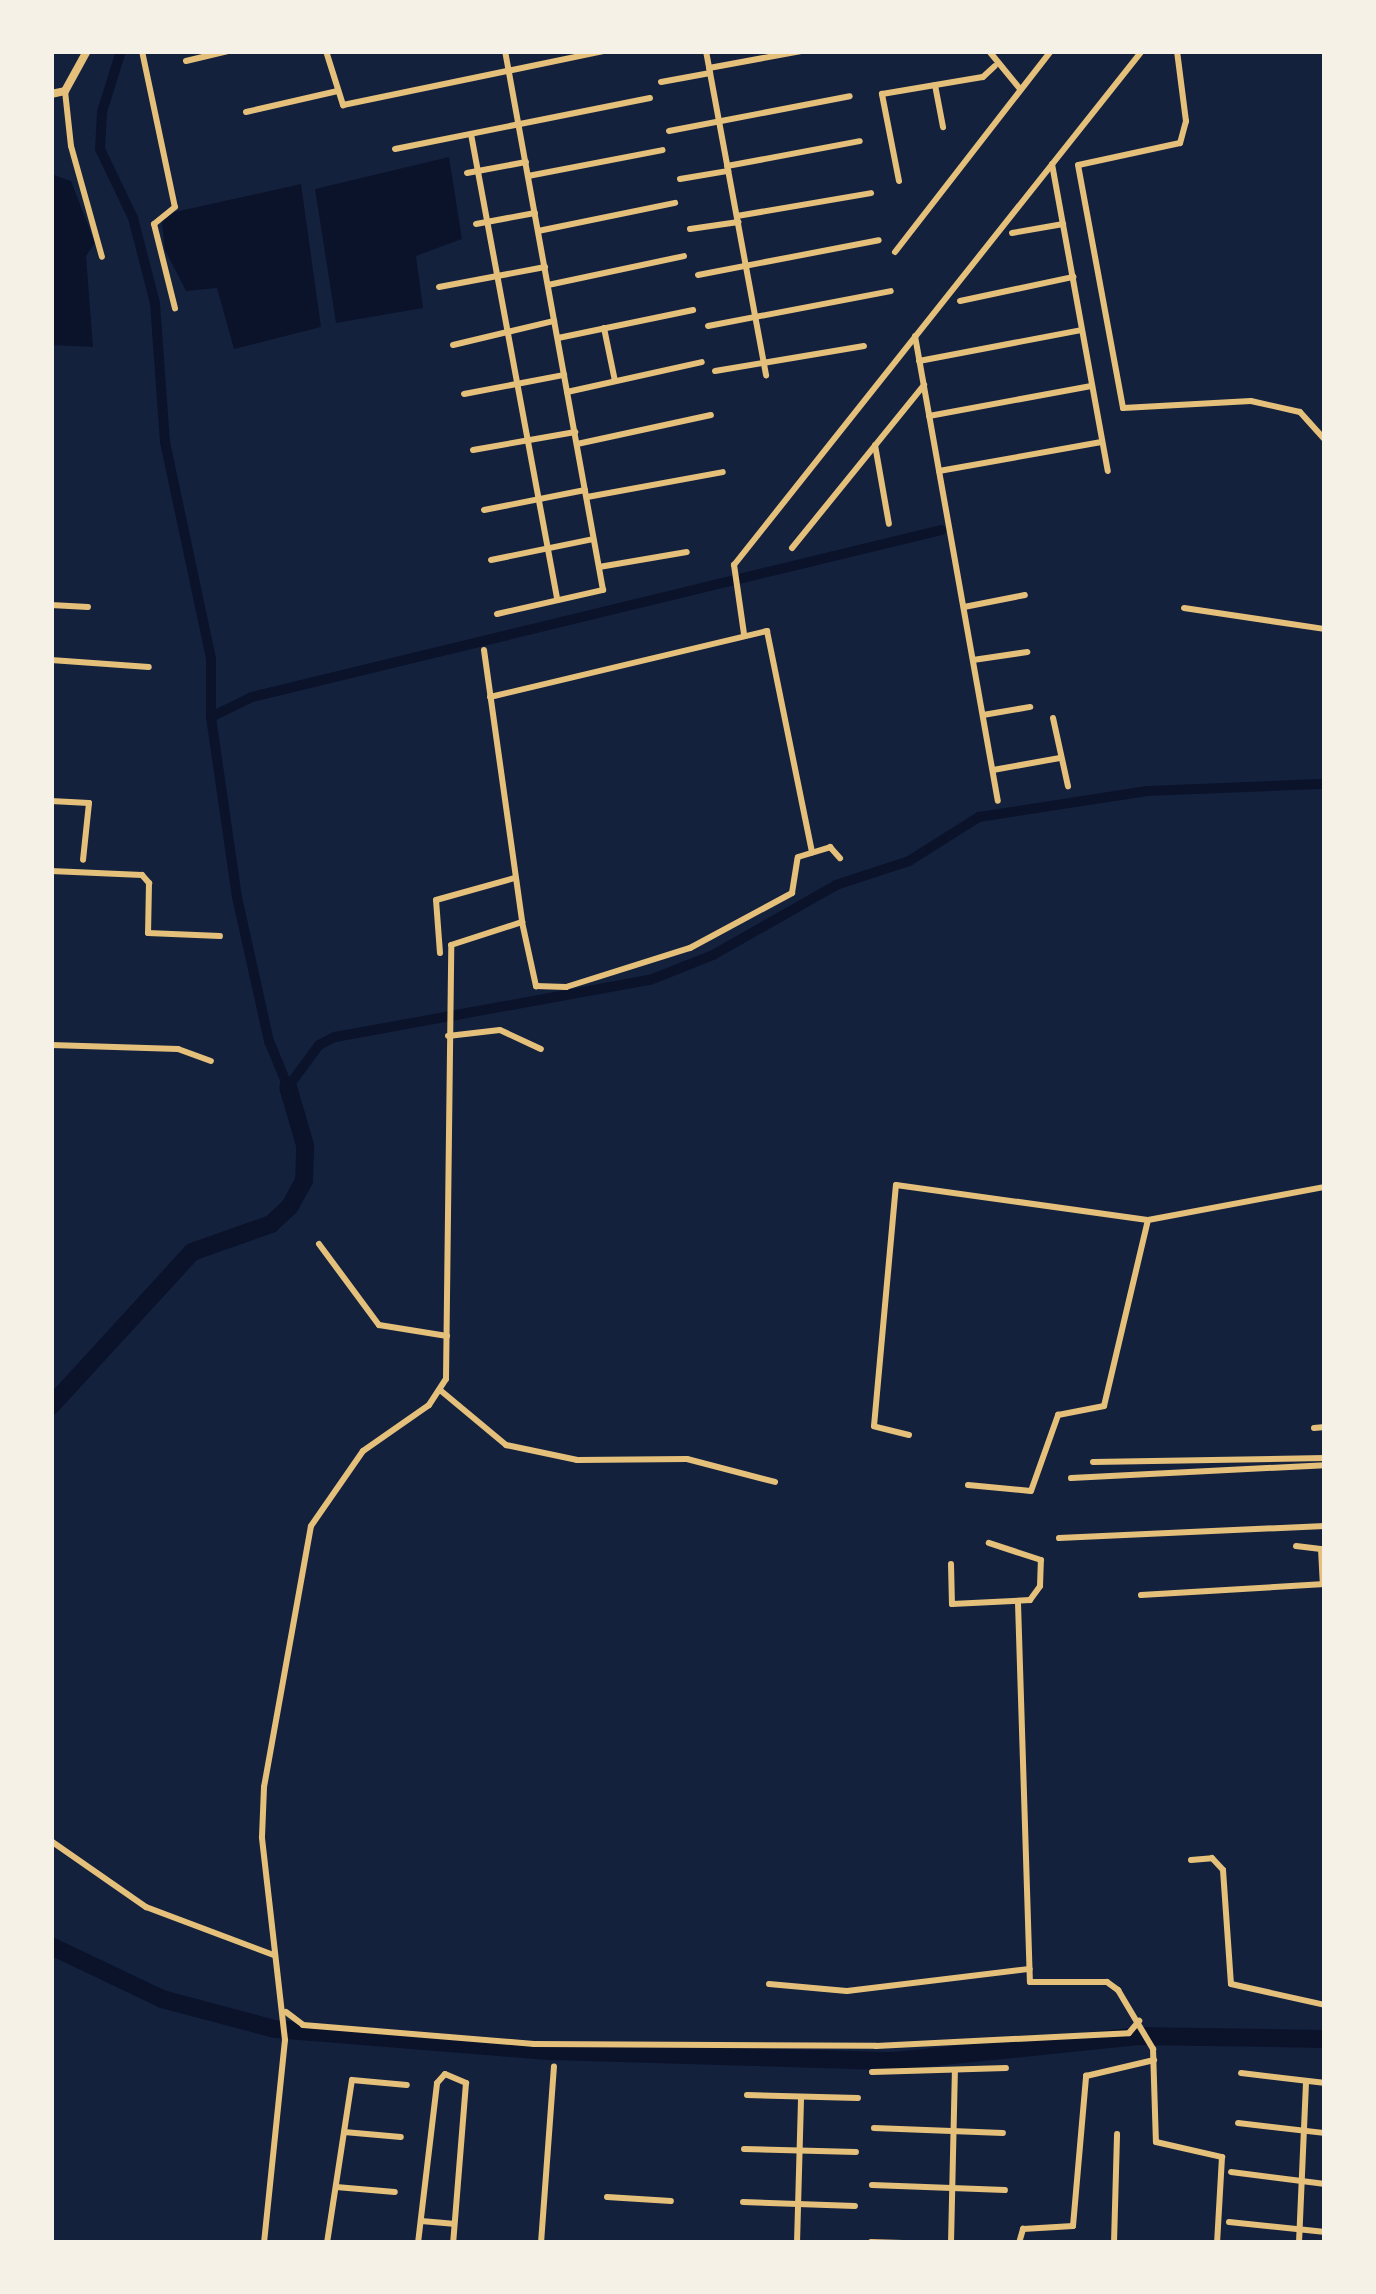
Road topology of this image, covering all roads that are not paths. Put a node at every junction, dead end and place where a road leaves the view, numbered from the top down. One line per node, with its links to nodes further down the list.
1 (87, 51): 20 (street)
2 (142, 51): 65 (street)
3 (228, 51): 13 (street)
4 (326, 51): 21 (street)
5 (506, 51): 15 (street)
6 (604, 51): 15 (street)
7 (706, 51): 16 (street)
8 (802, 51): 16 (street)
9 (989, 51): 14 (street)
10 (1051, 51): 19 (street)
11 (1142, 51): 35 (street)
12 (1177, 51): 93 (street)
13 (186, 62)
14 (995, 66): 18 (street); 19 (street)
15 (509, 70): 21 (street); 27 (street)
16 (710, 71): 17 (street); 26 (street)
17 (661, 82)
18 (935, 85): 28 (street); 41 (street)
19 (1021, 89): 53 (street)
20 (65, 91): 22 (street); 55 (street)
21 (338, 92): 25 (street)
22 (51, 94)
23 (850, 96): 26 (street)
24 (650, 98): 27 (street)
25 (246, 112)
26 (719, 123): 29 (street); 36 (street)
27 (519, 124): 30 (street); 34 (street)
28 (943, 127)
29 (669, 131)
30 (471, 134): 32 (street); 37 (street)
31 (860, 141): 36 (street)
32 (395, 149)
33 (663, 150): 39 (street)
34 (526, 162): 37 (street); 39 (street)
35 (1052, 164): 48 (street); 73 (street)
36 (728, 168): 40 (street); 45 (street)
37 (478, 170): 38 (street); 46 (street)
38 (466, 172)
39 (528, 176): 44 (street)
40 (680, 179)
41 (899, 181)
42 (871, 193): 45 (street)
43 (675, 203): 50 (street)
44 (535, 213): 46 (street); 50 (street)
45 (737, 219): 49 (street); 56 (street)
46 (487, 222): 47 (street); 59 (street)
47 (476, 224)
48 (1063, 224): 51 (street); 60 (street)
49 (690, 229)
50 (538, 231): 57 (street)
51 (1012, 233)
52 (880, 240): 56 (street)
53 (895, 252)
54 (684, 256): 61 (street)
55 (102, 257)
56 (746, 265): 58 (street); 67 (street)
57 (545, 267): 59 (street); 61 (street)
58 (698, 275)
59 (497, 276): 62 (street); 72 (street)
60 (1073, 277): 64 (street); 71 (street)
61 (548, 285): 68 (street)
62 (440, 287)
63 (891, 291): 67 (street)
64 (960, 301)
65 (176, 308)
66 (693, 310): 70 (street)
67 (755, 318): 69 (street); 79 (street)
68 (555, 321): 72 (street); 74 (street)
69 (708, 326)
70 (604, 328): 74 (street); 83 (street)
71 (1082, 330): 77 (street); 86 (street)
72 (508, 332): 75 (street); 84 (street)
73 (915, 336): 77 (street); 119 (street)
74 (558, 338): 81 (street)
75 (453, 345)
76 (864, 346): 79 (street)
77 (920, 361): 85 (street)
78 (702, 362): 83 (street)
79 (764, 363): 80 (street); 82 (street)
80 (715, 371)
81 (564, 375): 84 (street); 87 (street)
82 (766, 375)
83 (616, 381): 87 (street)
84 (517, 384): 88 (street); 92 (street)
85 (924, 385): 90 (street); 96 (street)
86 (1092, 386): 90 (street); 94 (street)
87 (568, 392): 91 (street)
88 (464, 394)
89 (711, 415): 95 (street)
90 (929, 416): 99 (street)
91 (575, 432): 92 (street); 95 (street)
92 (527, 440): 97 (street); 102 (street)
93 (1325, 440)
94 (1102, 441): 98 (street); 99 (street)
95 (577, 444): 101 (street)
96 (875, 445): 104 (street); 107 (street)
97 (473, 450)
98 (1108, 470)
99 (939, 471): 114 (street)
100 (723, 472): 101 (street)
101 (586, 493): 102 (street); 105 (street)
102 (538, 499): 103 (street); 106 (street)
103 (484, 510)
104 (889, 524)
105 (594, 538): 106 (street); 110 (street)
106 (547, 548): 109 (street); 112 (street)
107 (792, 548)
108 (687, 552): 110 (street)
109 (491, 560)
110 (599, 567): 112 (street)
111 (1025, 596): 114 (street)
112 (557, 600): 117 (street)
113 (51, 605): 115 (street)
114 (964, 607): 123 (street)
115 (88, 608)
116 (1184, 608): 118 (street)
117 (497, 614)
118 (1325, 628)
119 (744, 634): 125 (street); 134 (street)
120 (484, 650): 125 (street)
121 (1027, 652): 123 (street)
122 (51, 659): 124 (street)
123 (973, 660): 127 (street)
124 (148, 667)
125 (490, 697): 138 (street)
126 (1030, 707): 127 (street)
127 (983, 715): 130 (street)
128 (1053, 718): 129 (street)
129 (1061, 758): 130 (street); 131 (street)
130 (993, 770): 133 (street)
131 (1068, 786)
132 (51, 801): 136 (street)
133 (998, 801)
134 (812, 852): 135 (street); 139 (street)
135 (840, 858)
136 (83, 860)
137 (51, 871): 140 (street)
138 (516, 878): 139 (street); 141 (street)
139 (522, 922): 142 (street)
140 (220, 936)
141 (440, 953)
142 (448, 1036): 144 (street); 149 (street)
143 (51, 1045): 145 (street)
144 (541, 1049)
145 (211, 1061)
146 (1325, 1186): 147 (street)
147 (1148, 1220): 153 (street); 158 (street)
148 (320, 1244): 149 (street)
149 (446, 1336): 150 (street)
150 (438, 1393): 157 (street); 169 (street)
151 (1325, 1427): 152 (street)
152 (1314, 1428)
153 (909, 1435)
154 (1093, 1462): 155 (street)
155 (1325, 1462): 156 (street)
156 (1072, 1478)
157 (775, 1482)
158 (968, 1485)
159 (1325, 1526): 160 (street)
160 (1059, 1538)
161 (989, 1543): 166 (street)
162 (1296, 1546): 164 (street)
163 (951, 1564): 166 (street)
164 (1324, 1584): 165 (street)
165 (1141, 1595)
166 (1018, 1603): 170 (street)
167 (51, 1841): 169 (street)
168 (1191, 1859): 172 (street)
169 (274, 1955): 173 (street)
170 (1030, 1969): 171 (street); 174 (street)
171 (769, 1984)
172 (1325, 2005)
173 (283, 2011): 174 (street); 219 (street)
174 (1140, 2023): 175 (street)
175 (1154, 2060): 227 (street); 229 (street)
176 (554, 2066): 223 (street)
177 (1006, 2068): 178 (street)
178 (955, 2070): 179 (street); 189 (street)
179 (872, 2072)
180 (1241, 2073): 181 (street)
181 (1306, 2081): 182 (street); 190 (street)
182 (1325, 2083)
183 (407, 2084): 191 (street)
184 (748, 2095): 185 (street)
185 (801, 2097): 186 (street); 197 (street)
186 (858, 2098)
187 (1238, 2123): 190 (street)
188 (874, 2128): 189 (street)
189 (954, 2131): 192 (street); 204 (street)
190 (1304, 2131): 193 (street); 200 (street)
191 (344, 2132): 195 (street); 203 (street)
192 (1003, 2133)
193 (1325, 2133)
194 (1117, 2134): 228 (street)
195 (400, 2137)
196 (744, 2149): 197 (street)
197 (800, 2150): 198 (street); 210 (street)
198 (856, 2152)
199 (1231, 2172): 200 (street)
200 (1301, 2181): 201 (street); 215 (street)
201 (1325, 2184)
202 (872, 2186): 204 (street)
203 (336, 2187): 206 (street); 217 (street)
204 (952, 2188): 205 (street); 226 (street)
205 (1006, 2190)
206 (395, 2192)
207 (607, 2197): 208 (street)
208 (671, 2201)
209 (743, 2202): 210 (street)
210 (798, 2204): 211 (street); 224 (street)
211 (855, 2206)
212 (421, 2221): 214 (street); 214 (street); 221 (street)
213 (1229, 2222): 215 (street)
214 (455, 2224): 222 (street)
215 (1299, 2228): 216 (street); 230 (street)
216 (1325, 2232)
217 (328, 2242): 220 (street)
218 (872, 2242): 225 (street)
219 (264, 2243)
220 (338, 2243)
221 (418, 2243)
222 (453, 2243)
223 (541, 2243)
224 (797, 2243)
225 (903, 2243)
226 (951, 2243)
227 (1018, 2243)
228 (1114, 2243)
229 (1217, 2243)
230 (1299, 2243)

